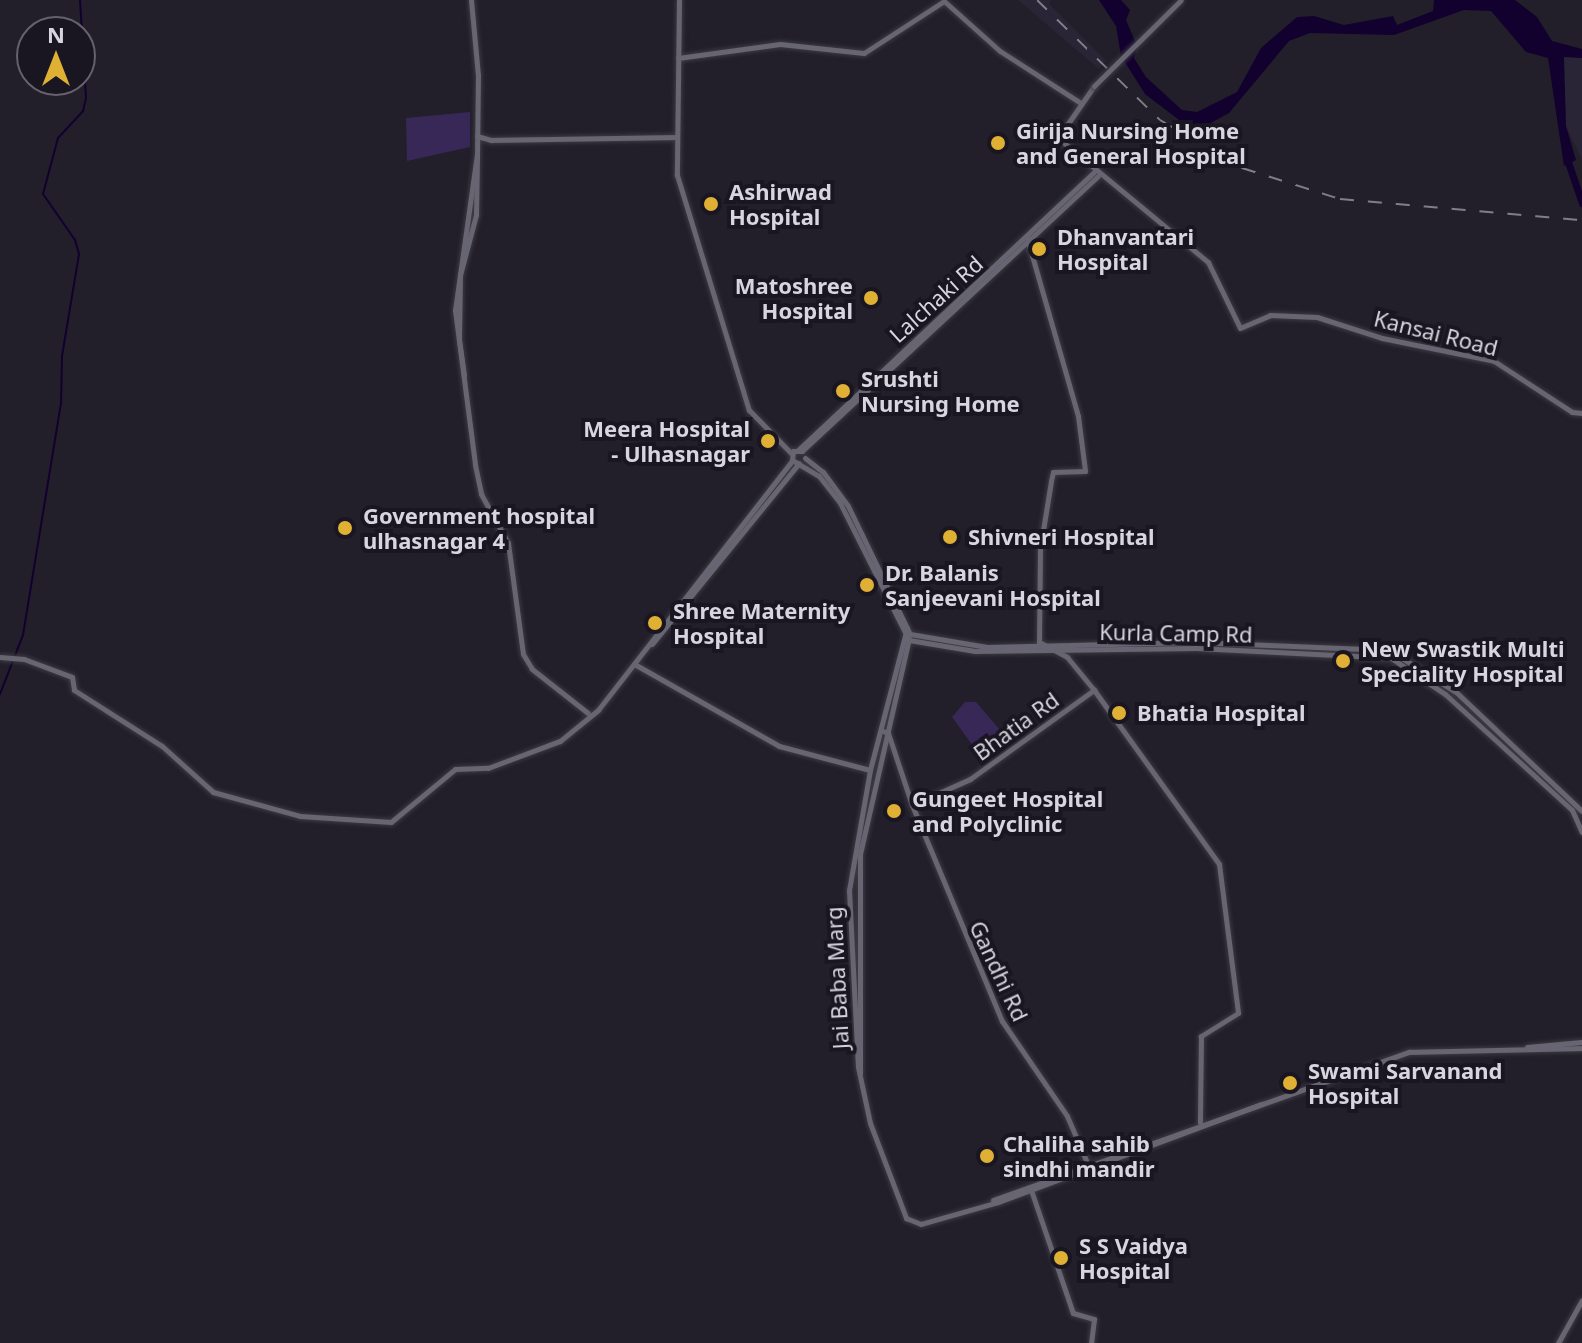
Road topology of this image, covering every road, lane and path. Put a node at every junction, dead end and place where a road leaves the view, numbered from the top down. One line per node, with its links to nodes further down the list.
1 (471, 0): 6 (street)
2 (679, 0): 4 (street)
3 (1181, 0): 5 (street, bridge)
4 (678, 58): 5 (street); 7 (street)
5 (1079, 102): 10 (street)
6 (477, 136): 8 (street); 9 (street)
7 (677, 137): 8 (street); 13 (street)
8 (491, 140): 9 (street)
9 (477, 146): 21 (street)
10 (1096, 174): 11 (street, Lalchaki Rd); 12 (street, Kansai Road)
11 (1028, 241): 13 (street, Lalchaki Rd); 15 (street)
12 (1582, 413)
13 (800, 458): 14 (street); 19 (street, Lalchaki Rd)
14 (908, 634): 15 (street, Kurla Camp Rd); 22 (street, Jai Baba Marg)
15 (1040, 644): 16 (street, Kurla Camp Rd); 18 (street)
16 (1077, 644): 18 (street); 25 (street, Kurla Camp Rd); 26 (street, Kurla Camp Rd)
17 (0, 657): 21 (street, Lalchaki Rd)
18 (1067, 657): 20 (street)
19 (636, 665): 21 (street, Lalchaki Rd); 23 (street)
20 (1094, 690): 24 (street, Bhatia Rd); 29 (street)
21 (588, 713)
22 (886, 732): 23 (street, Jai Baba Marg); 24 (street, Gandhi Rd)
23 (872, 771): 31 (street, Jai Baba Marg)
24 (912, 805): 30 (street, Gandhi Rd)
25 (1582, 811)
26 (1582, 832)
27 (1582, 1045): 28 (street)
28 (1261, 1104): 29 (street); 30 (street)
29 (1200, 1122): 30 (street)
30 (1088, 1166): 31 (street)
31 (1030, 1188): 33 (street)
32 (1582, 1300): 34 (street)
33 (1091, 1343)
34 (1558, 1343)

